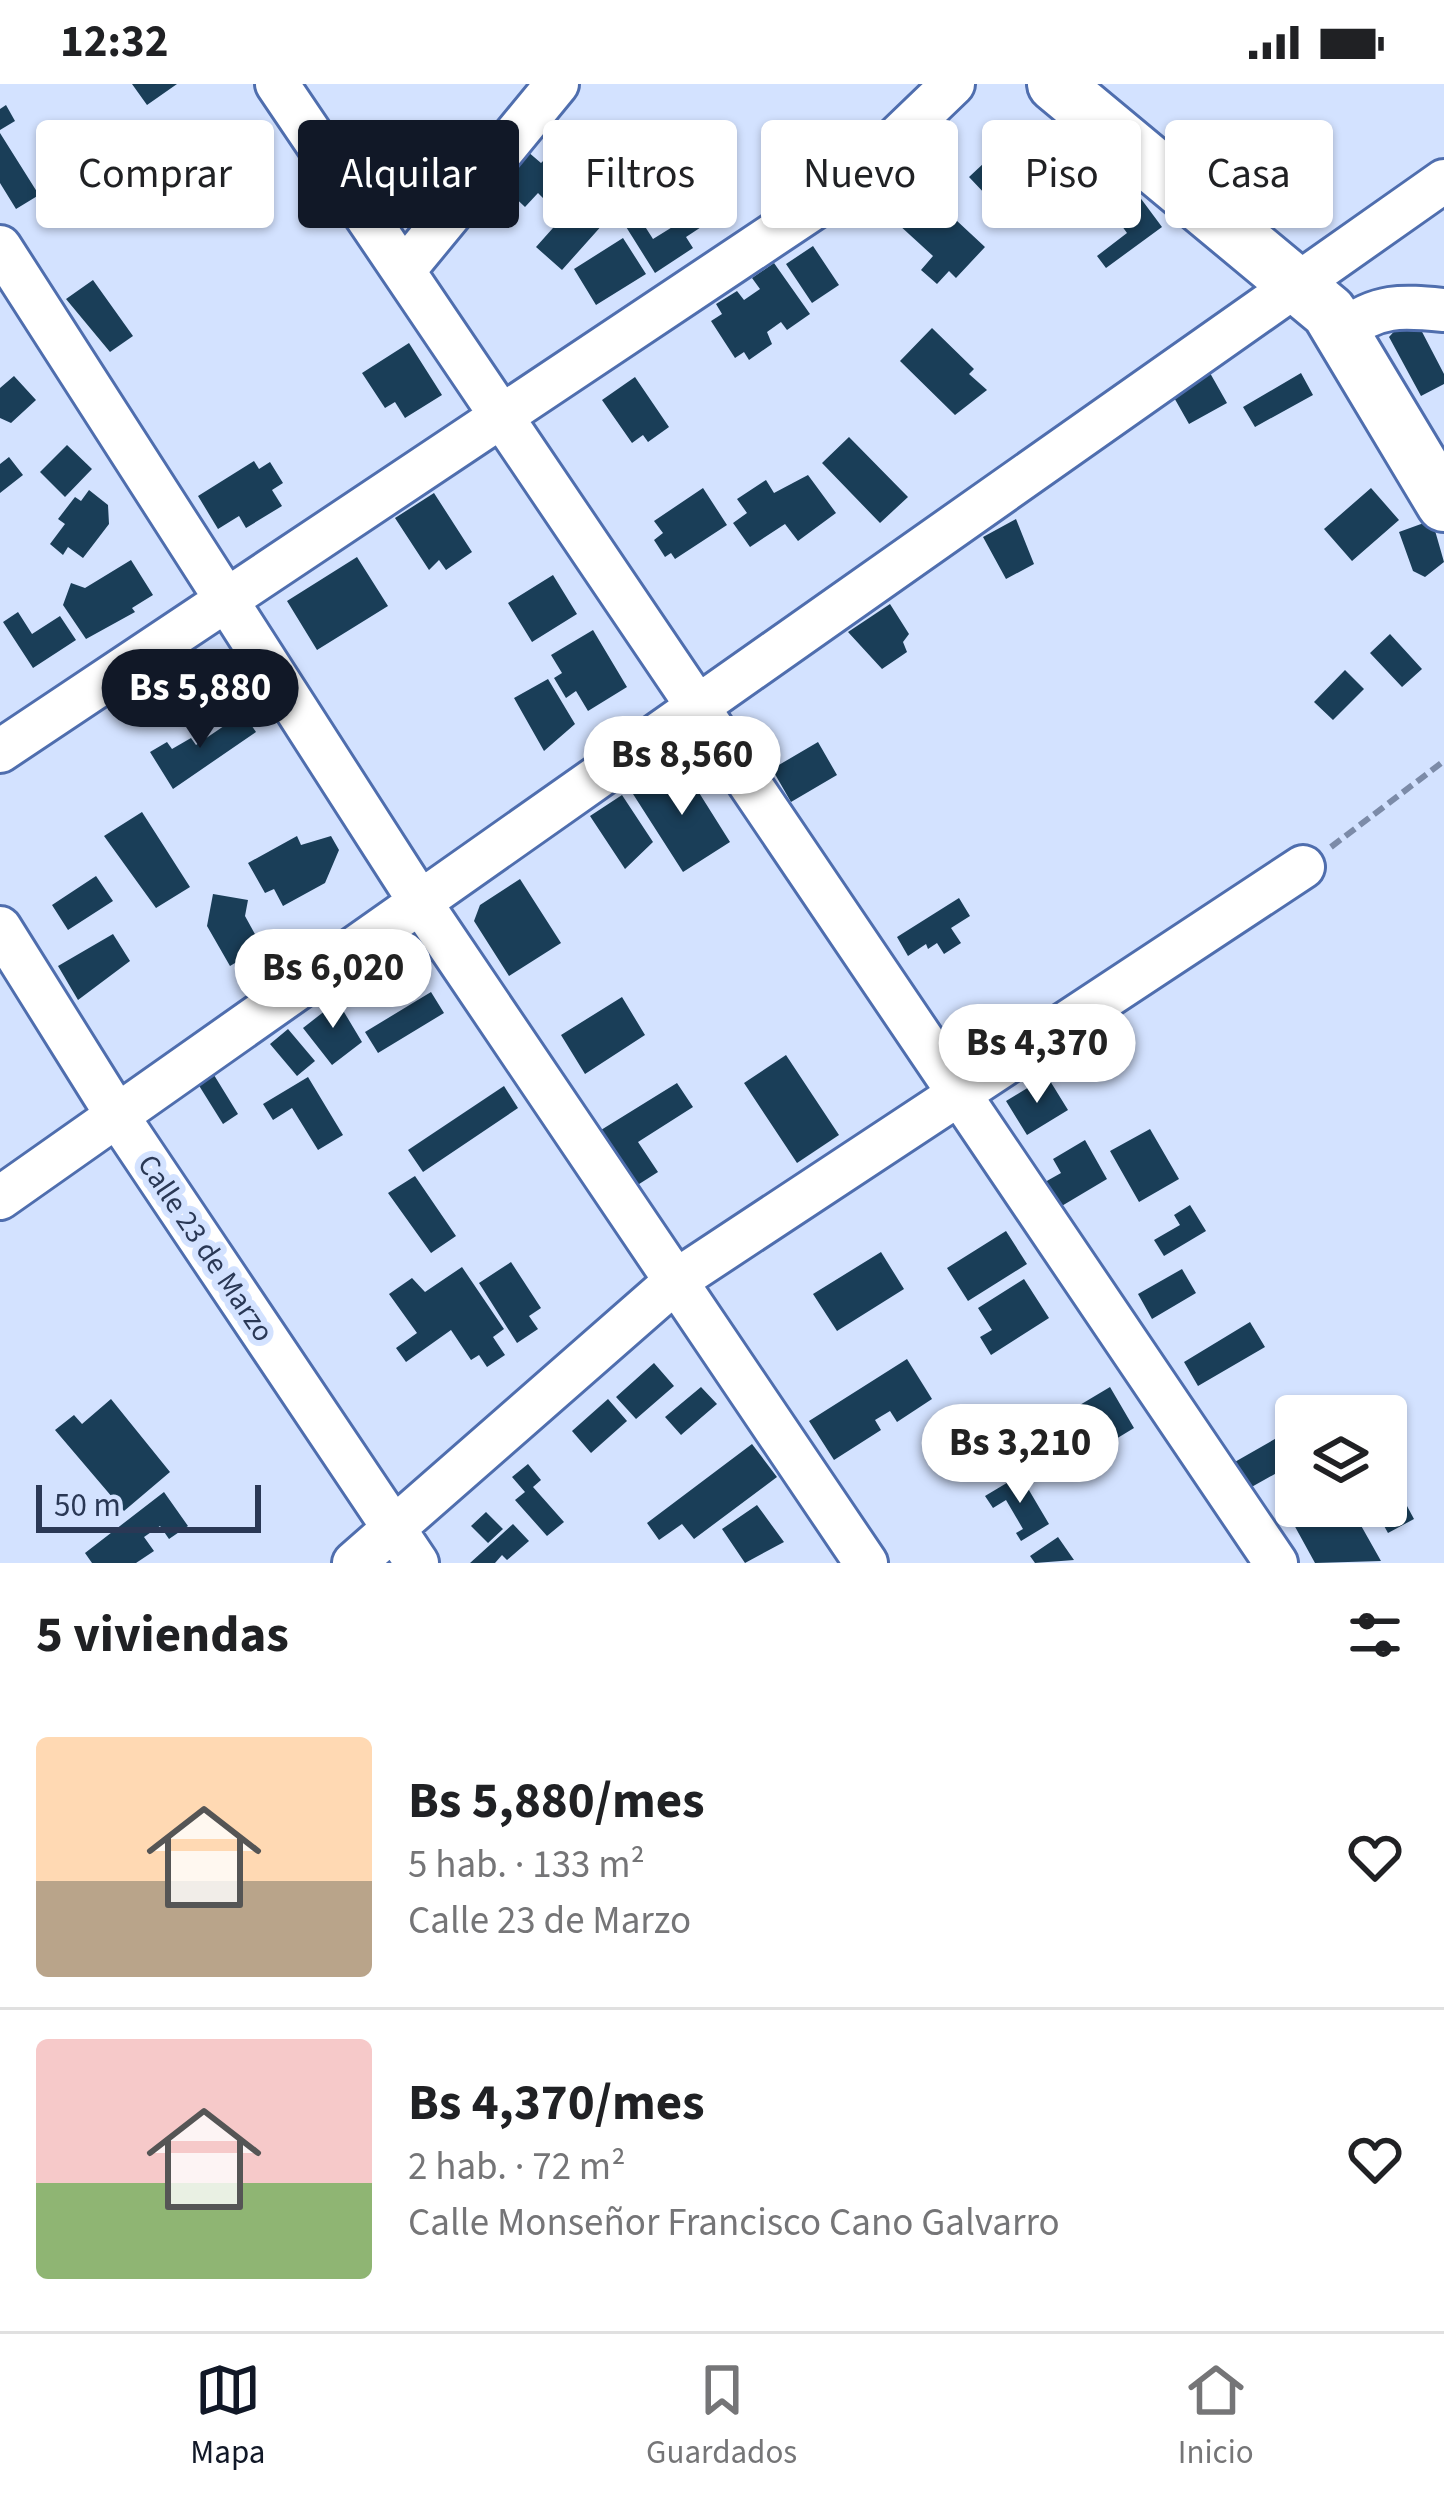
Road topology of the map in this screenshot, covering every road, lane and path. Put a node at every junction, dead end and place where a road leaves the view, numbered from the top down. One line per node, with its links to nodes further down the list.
1 (277, 84): 7 (street)
2 (557, 84): 7 (street)
3 (953, 84): 11 (street)
4 (1059, 85): 8 (main road)
5 (1444, 181): 8 (street)
6 (0, 247): 13 (street)
7 (404, 270): 11 (street)
8 (1296, 282): 10 (main road); 14 (street)
9 (1444, 310): 10 (street)
10 (1343, 331): 12 (main road)
11 (502, 413): 13 (street); 14 (street)
12 (1444, 504)
13 (229, 601): 15 (street); 18 (street)
14 (698, 701): 18 (street); 20 (street)
15 (0, 752)
16 (1444, 761): 17 (path)
17 (1303, 867): 20 (street)
18 (420, 902): 21 (street); 23 (street)
19 (0, 928): 21 (street, Calle 23 de Marzo)
20 (961, 1093): 23 (street); 28 (street)
21 (118, 1117): 22 (street); 24 (street, Calle 23 de Marzo)
22 (0, 1198)
23 (677, 1280): 24 (street); 27 (street)
24 (394, 1527): 25 (street); 26 (street, Calle 23 de Marzo)
25 (353, 1563)
26 (417, 1563)
27 (866, 1563)
28 (1276, 1563)

